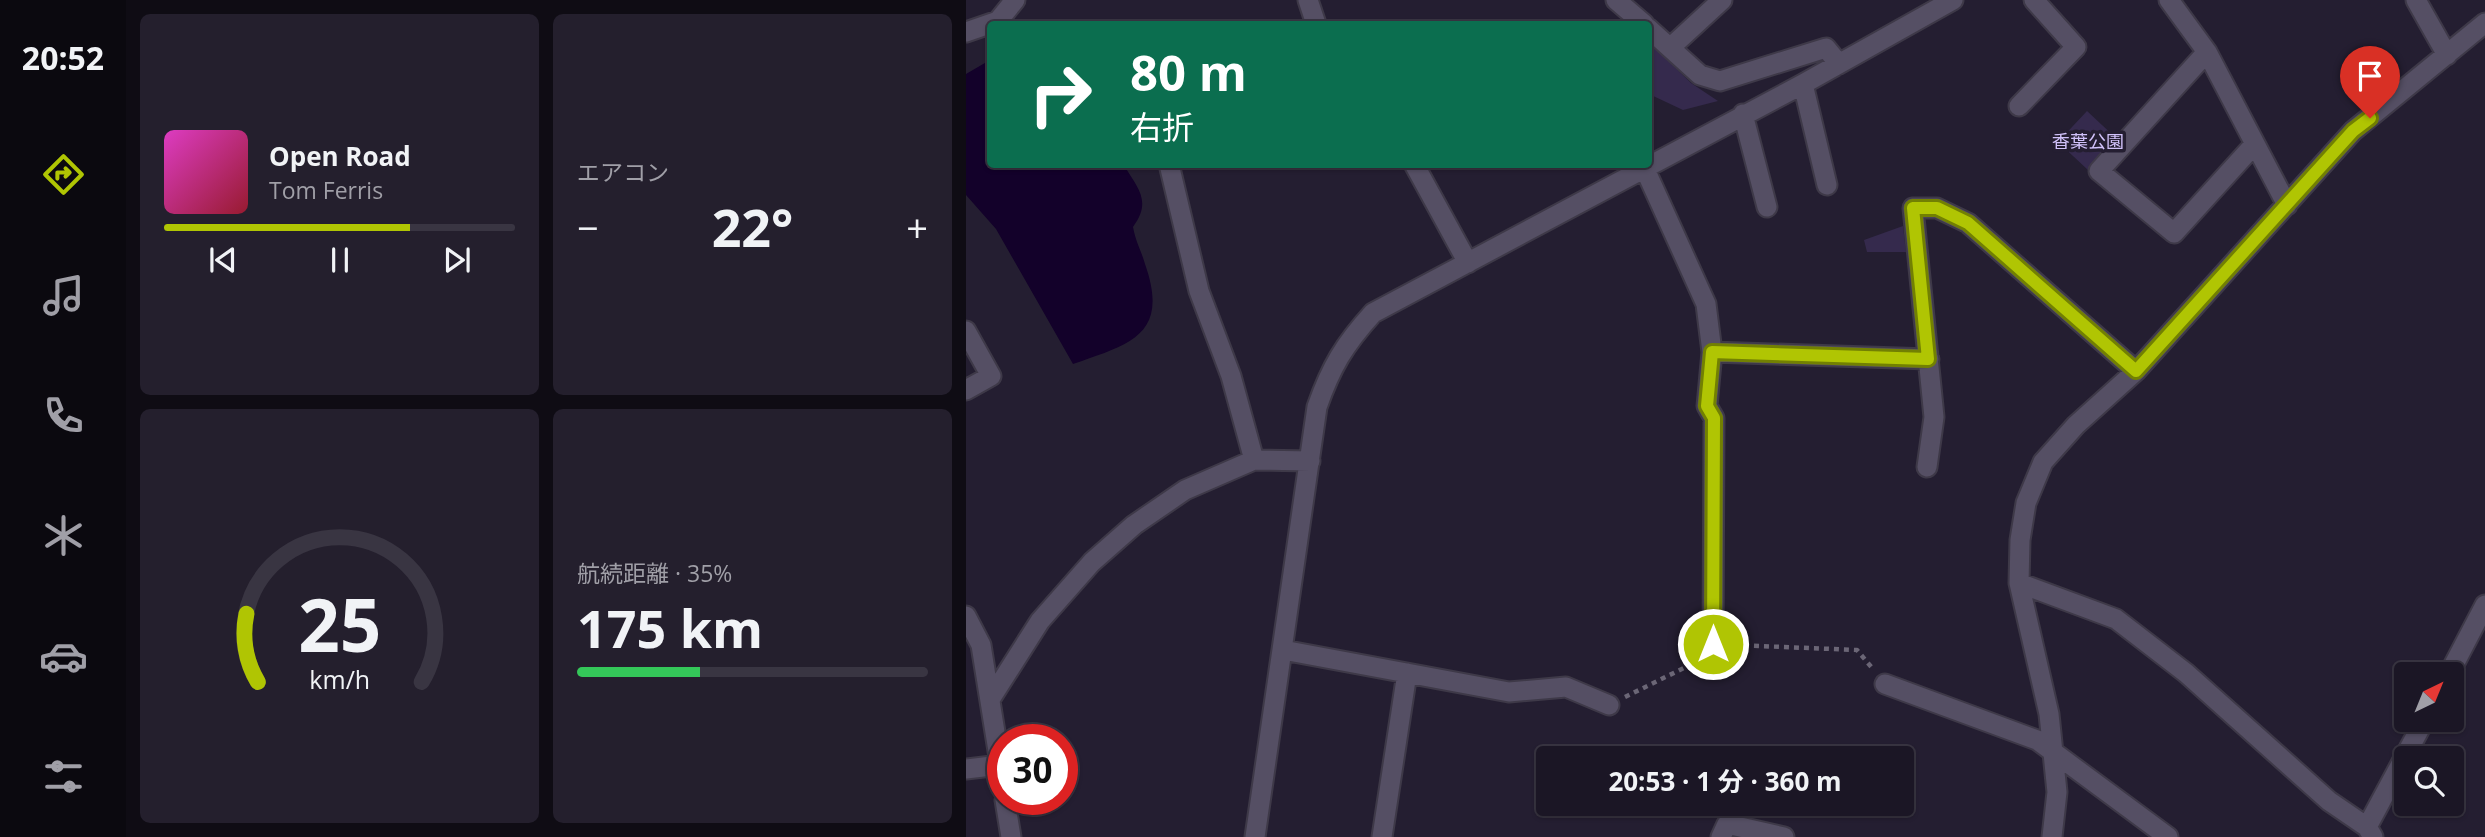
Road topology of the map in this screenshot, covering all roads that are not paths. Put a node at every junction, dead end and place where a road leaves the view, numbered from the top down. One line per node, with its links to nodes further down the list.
1 (1015, 0): 9 (street)
2 (1308, 0): 10 (street)
3 (1616, 0): 11 (street)
4 (1722, 0): 16 (street)
5 (1953, 0): 19 (street)
6 (2034, 0): 21 (street)
7 (2169, 0): 17 (street)
8 (2416, 0): 18 (street)
9 (999, 21)
10 (1312, 21)
11 (1640, 21)
12 (2485, 23): 18 (street)
13 (987, 25): 15 (street)
14 (1652, 31): 16 (street)
15 (966, 32)
16 (1671, 47): 19 (street)
17 (2207, 52): 23 (street); 23 (street)
18 (2447, 55): 30 (street)
19 (1839, 64): 20 (street)
20 (1803, 84): 22 (street); 29 (street)
21 (2020, 106)
22 (1743, 114): 24 (street); 31 (street)
23 (2253, 146): 30 (street)
24 (1652, 163)
25 (1170, 168): 38 (street)
26 (1415, 168): 32 (street)
27 (1642, 168): 32 (street)
28 (1644, 168): 34 (street)
29 (1827, 185)
30 (2287, 205): 36 (street)
31 (1767, 207)
32 (1468, 263): 39 (street)
33 (966, 331): 37 (street)
34 (1712, 352): 35 (street); 44 (street)
35 (1928, 359): 36 (street); 40 (street)
36 (2136, 371): 41 (street)
37 (966, 390)
38 (1254, 460): 39 (street); 49 (street)
39 (1310, 461): 45 (street)
40 (1927, 467)
41 (2019, 583): 53 (street); 57 (street)
42 (2485, 605): 46 (street)
43 (966, 616): 49 (street)
44 (1713, 644)
45 (1283, 650): 47 (street); 59 (street)
46 (2455, 662)
47 (1407, 673): 50 (street); 60 (street)
48 (1885, 684): 53 (street)
49 (991, 698): 51 (street)
50 (1609, 705)
51 (994, 724)
52 (2419, 732): 57 (street)
53 (2054, 751): 63 (street); 64 (street)
54 (966, 769): 55 (street)
55 (987, 772)
56 (1007, 815): 58 (street)
57 (2370, 832)
58 (1010, 837)
59 (1255, 837)
60 (1382, 837)
61 (1720, 837): 62 (street)
62 (1784, 837)
63 (2052, 837)
64 (2168, 837)

